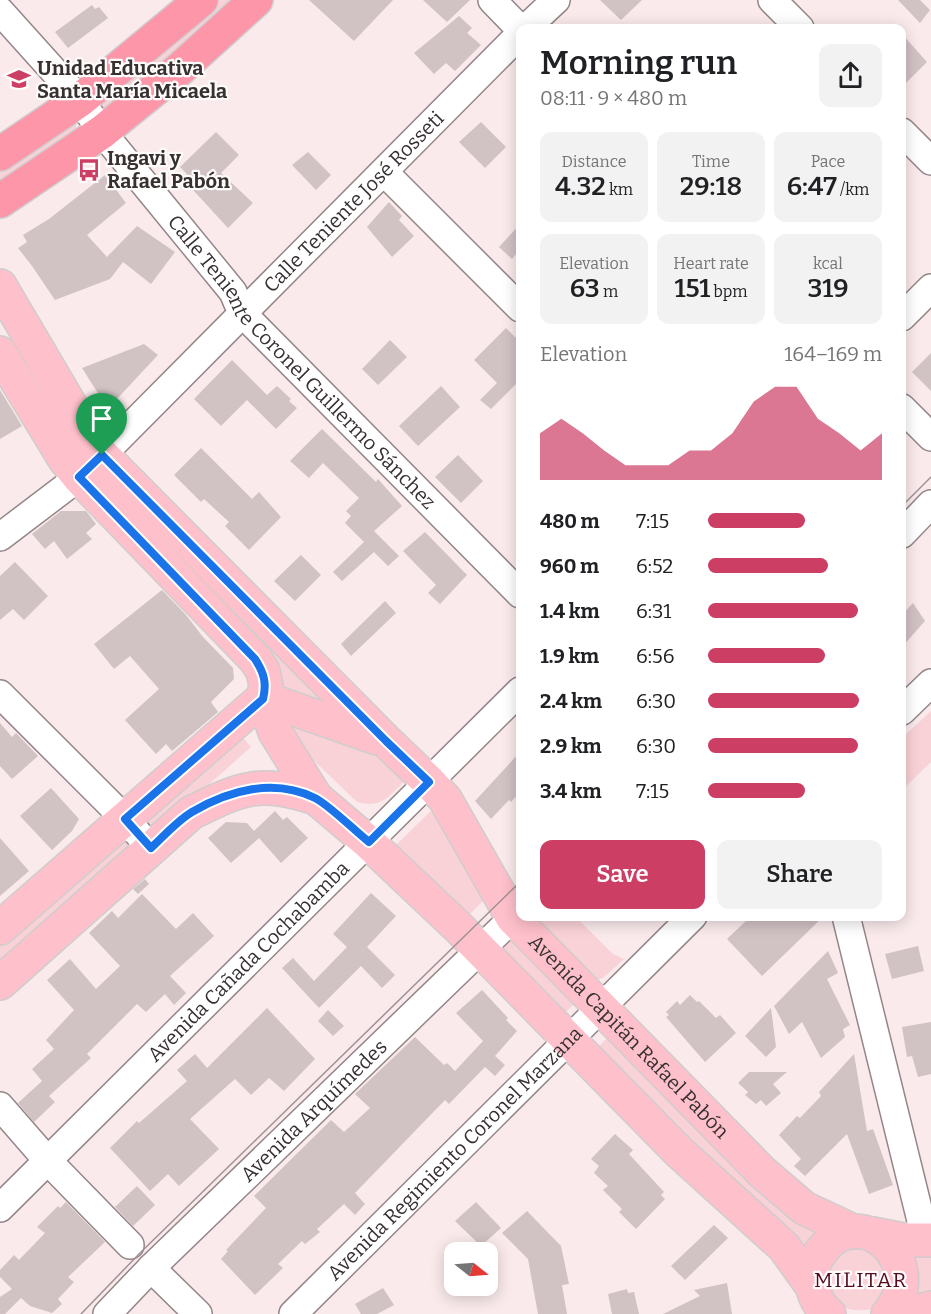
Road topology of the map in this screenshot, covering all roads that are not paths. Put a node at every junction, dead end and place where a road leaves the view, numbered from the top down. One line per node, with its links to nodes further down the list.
1 (201, 0): 11 (highway)
2 (256, 0): 12 (highway)
3 (492, 0): 7 (street)
4 (556, 0): 8 (street)
5 (772, 0): 9 (street)
6 (0, 11): 11 (street, Calle Teniente Coronel Guillermo Sánchez)
7 (516, 24)
8 (530, 24)
9 (796, 24)
10 (516, 38): 16 (street, Calle Teniente José Rosseti)
11 (80, 100): 12 (street, Calle Teniente Coronel Guillermo Sánchez); 14 (highway)
12 (102, 132): 17 (highway); 21 (street, Calle Teniente Coronel Guillermo Sánchez)
13 (906, 136): 15 (street)
14 (0, 154)
15 (931, 161)
16 (385, 172): 20 (street); 21 (street, Calle Teniente José Rosseti)
17 (0, 201)
18 (0, 286): 26 (main road, Avenida Capitán Rafael Pabón)
19 (931, 288): 22 (street)
20 (516, 304)
21 (242, 313): 26 (street, Calle Teniente José Rosseti); 31 (street, Calle Teniente Coronel Guillermo Sánchez)
22 (906, 313)
23 (0, 353): 27 (main road)
24 (906, 412): 25 (street)
25 (931, 437)
26 (102, 455): 27 (street, Calle Teniente José Rosseti); 37 (main road, Avenida Capitán Rafael Pabón)
27 (79, 477): 30 (street, Calle Teniente José Rosseti); 35 (main road)
28 (931, 504): 29 (street)
29 (906, 530)
30 (0, 537)
31 (516, 590)
32 (931, 683): 36 (street)
33 (0, 694): 40 (street)
34 (516, 696): 38 (street, Avenida Cañada Cochabamba)
35 (263, 699): 37 (main road); 39 (main road); 40 (main road)
36 (906, 707)
37 (386, 741): 38 (main road, Avenida Capitán Rafael Pabón)
38 (429, 782): 41 (street, Avenida Cañada Cochabamba); 43 (main road, Avenida Capitán Rafael Pabón)
39 (316, 798): 41 (main road); 42 (main road)
40 (125, 819): 42 (street); 48 (main road)
41 (369, 842): 49 (main road); 54 (street, Avenida Cañada Cochabamba)
42 (151, 848): 50 (main road)
43 (516, 912)
44 (516, 915): 49 (street, Avenida Arquímedes)
45 (523, 921): 51 (main road, Avenida Capitán Rafael Pabón)
46 (688, 921): 51 (street, Avenida Regimiento Coronel Marzana)
47 (847, 921): 57 (street)
48 (0, 928)
49 (481, 950): 52 (main road); 59 (street, Avenida Arquímedes)
50 (0, 983)
51 (600, 1009): 52 (street, Avenida Regimiento Coronel Marzana); 56 (main road, Avenida Capitán Rafael Pabón)
52 (569, 1040): 60 (main road); 64 (street, Avenida Regimiento Coronel Marzana)
53 (0, 1106): 54 (street)
54 (47, 1160): 55 (street, Avenida Cañada Cochabamba); 58 (street)
55 (0, 1208)
56 (863, 1232): 57 (main road); 60 (main road); 66 (main road)
57 (928, 1240)
58 (130, 1245)
59 (151, 1268): 62 (street, Avenida Arquímedes); 63 (street)
60 (812, 1286): 65 (main road)
61 (931, 1308): 67 (main road)
62 (107, 1314)
63 (198, 1314)
64 (293, 1314)
65 (829, 1314)
66 (888, 1314)
67 (906, 1314)

